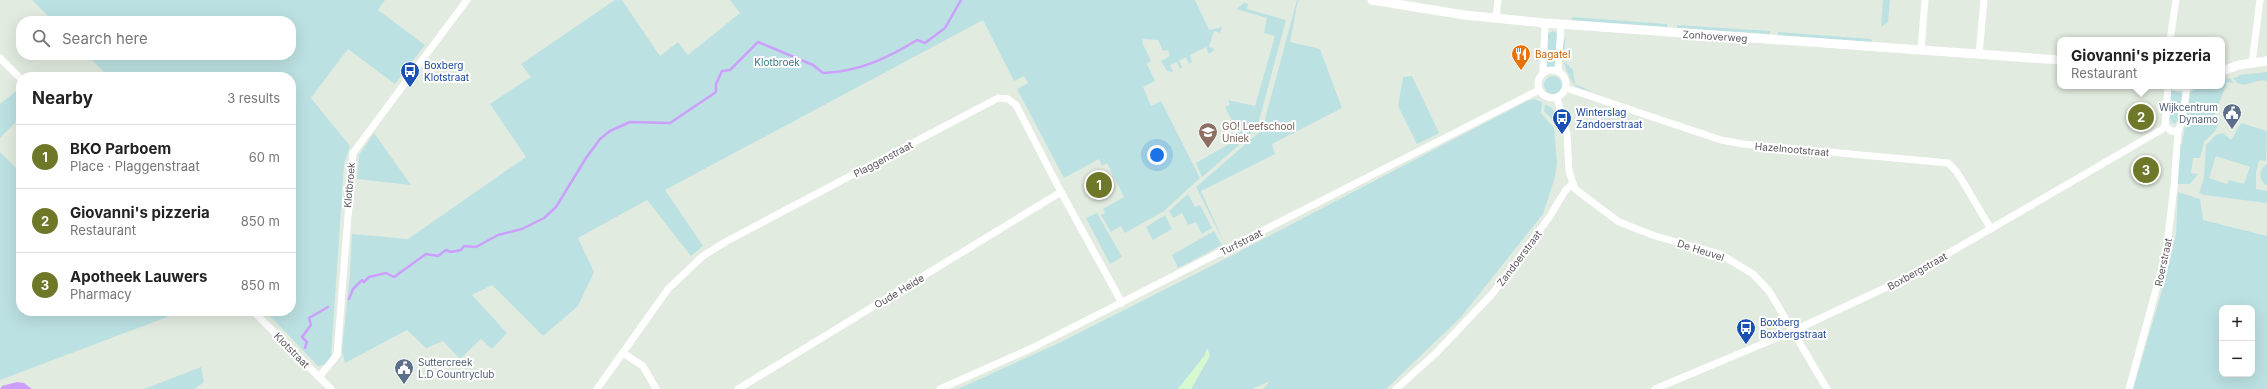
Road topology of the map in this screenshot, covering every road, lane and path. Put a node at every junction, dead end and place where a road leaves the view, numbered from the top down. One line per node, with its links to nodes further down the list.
1 (467, 0): 38 (street, Klotbroek)
2 (1372, 0): 8 (street, Zonhoverweg)
3 (1498, 0): 8 (street)
4 (1925, 0): 12 (street)
5 (1984, 0): 13 (street)
6 (2176, 0): 11 (street)
7 (2260, 0): 17 (street)
8 (1496, 18): 9 (street, Zonhoverweg)
9 (1545, 23): 10 (street, Zonhoverweg); 22 (street)
10 (1561, 25): 12 (street, Zonhoverweg); 21 (street)
11 (2172, 37)
12 (1921, 50): 13 (street, Zonhoverweg)
13 (1979, 54): 15 (street, Zonhoverweg)
14 (0, 58): 23 (street)
15 (2057, 60)
16 (2267, 61): 17 (street)
17 (2252, 63): 19 (street)
18 (2225, 65): 19 (street)
19 (2239, 65): 20 (street)
20 (2225, 70)
21 (1558, 71): 22 (street); 24 (street)
22 (1543, 73): 27 (street)
23 (16, 74)
24 (1566, 88): 28 (street); 33 (street, Hazelnootstraat)
25 (2168, 89): 29 (street)
26 (2187, 89): 30 (street)
27 (1539, 90): 28 (street); 34 (street, Turfstraat)
28 (1557, 98): 31 (street)
29 (2166, 127): 30 (street); 33 (street, Boxbergstraat)
30 (2178, 131): 47 (street, Roerstraat)
31 (1572, 184): 36 (street, De Heuvel); 44 (street, Zandoerstraat)
32 (1060, 192): 34 (street, Plaggenstraat); 37 (street, Plaggenstraat); 42 (street, Oude Heide)
33 (1991, 229): 36 (street, Boxbergstraat)
34 (1122, 303): 43 (street, Turfstraat)
35 (258, 316): 38 (street, Klotstraat)
36 (1793, 331): 45 (street, Boxbergstraat); 46 (street, De Heuvel)
37 (623, 353): 40 (street, Plaggenstraat); 41 (street)
38 (319, 377): 39 (street, Klotstraat)
39 (331, 389)
40 (597, 389)
41 (656, 389)
42 (738, 389)
43 (940, 389)
44 (1396, 389)
45 (1654, 389)
46 (1827, 389)
47 (2129, 389)

